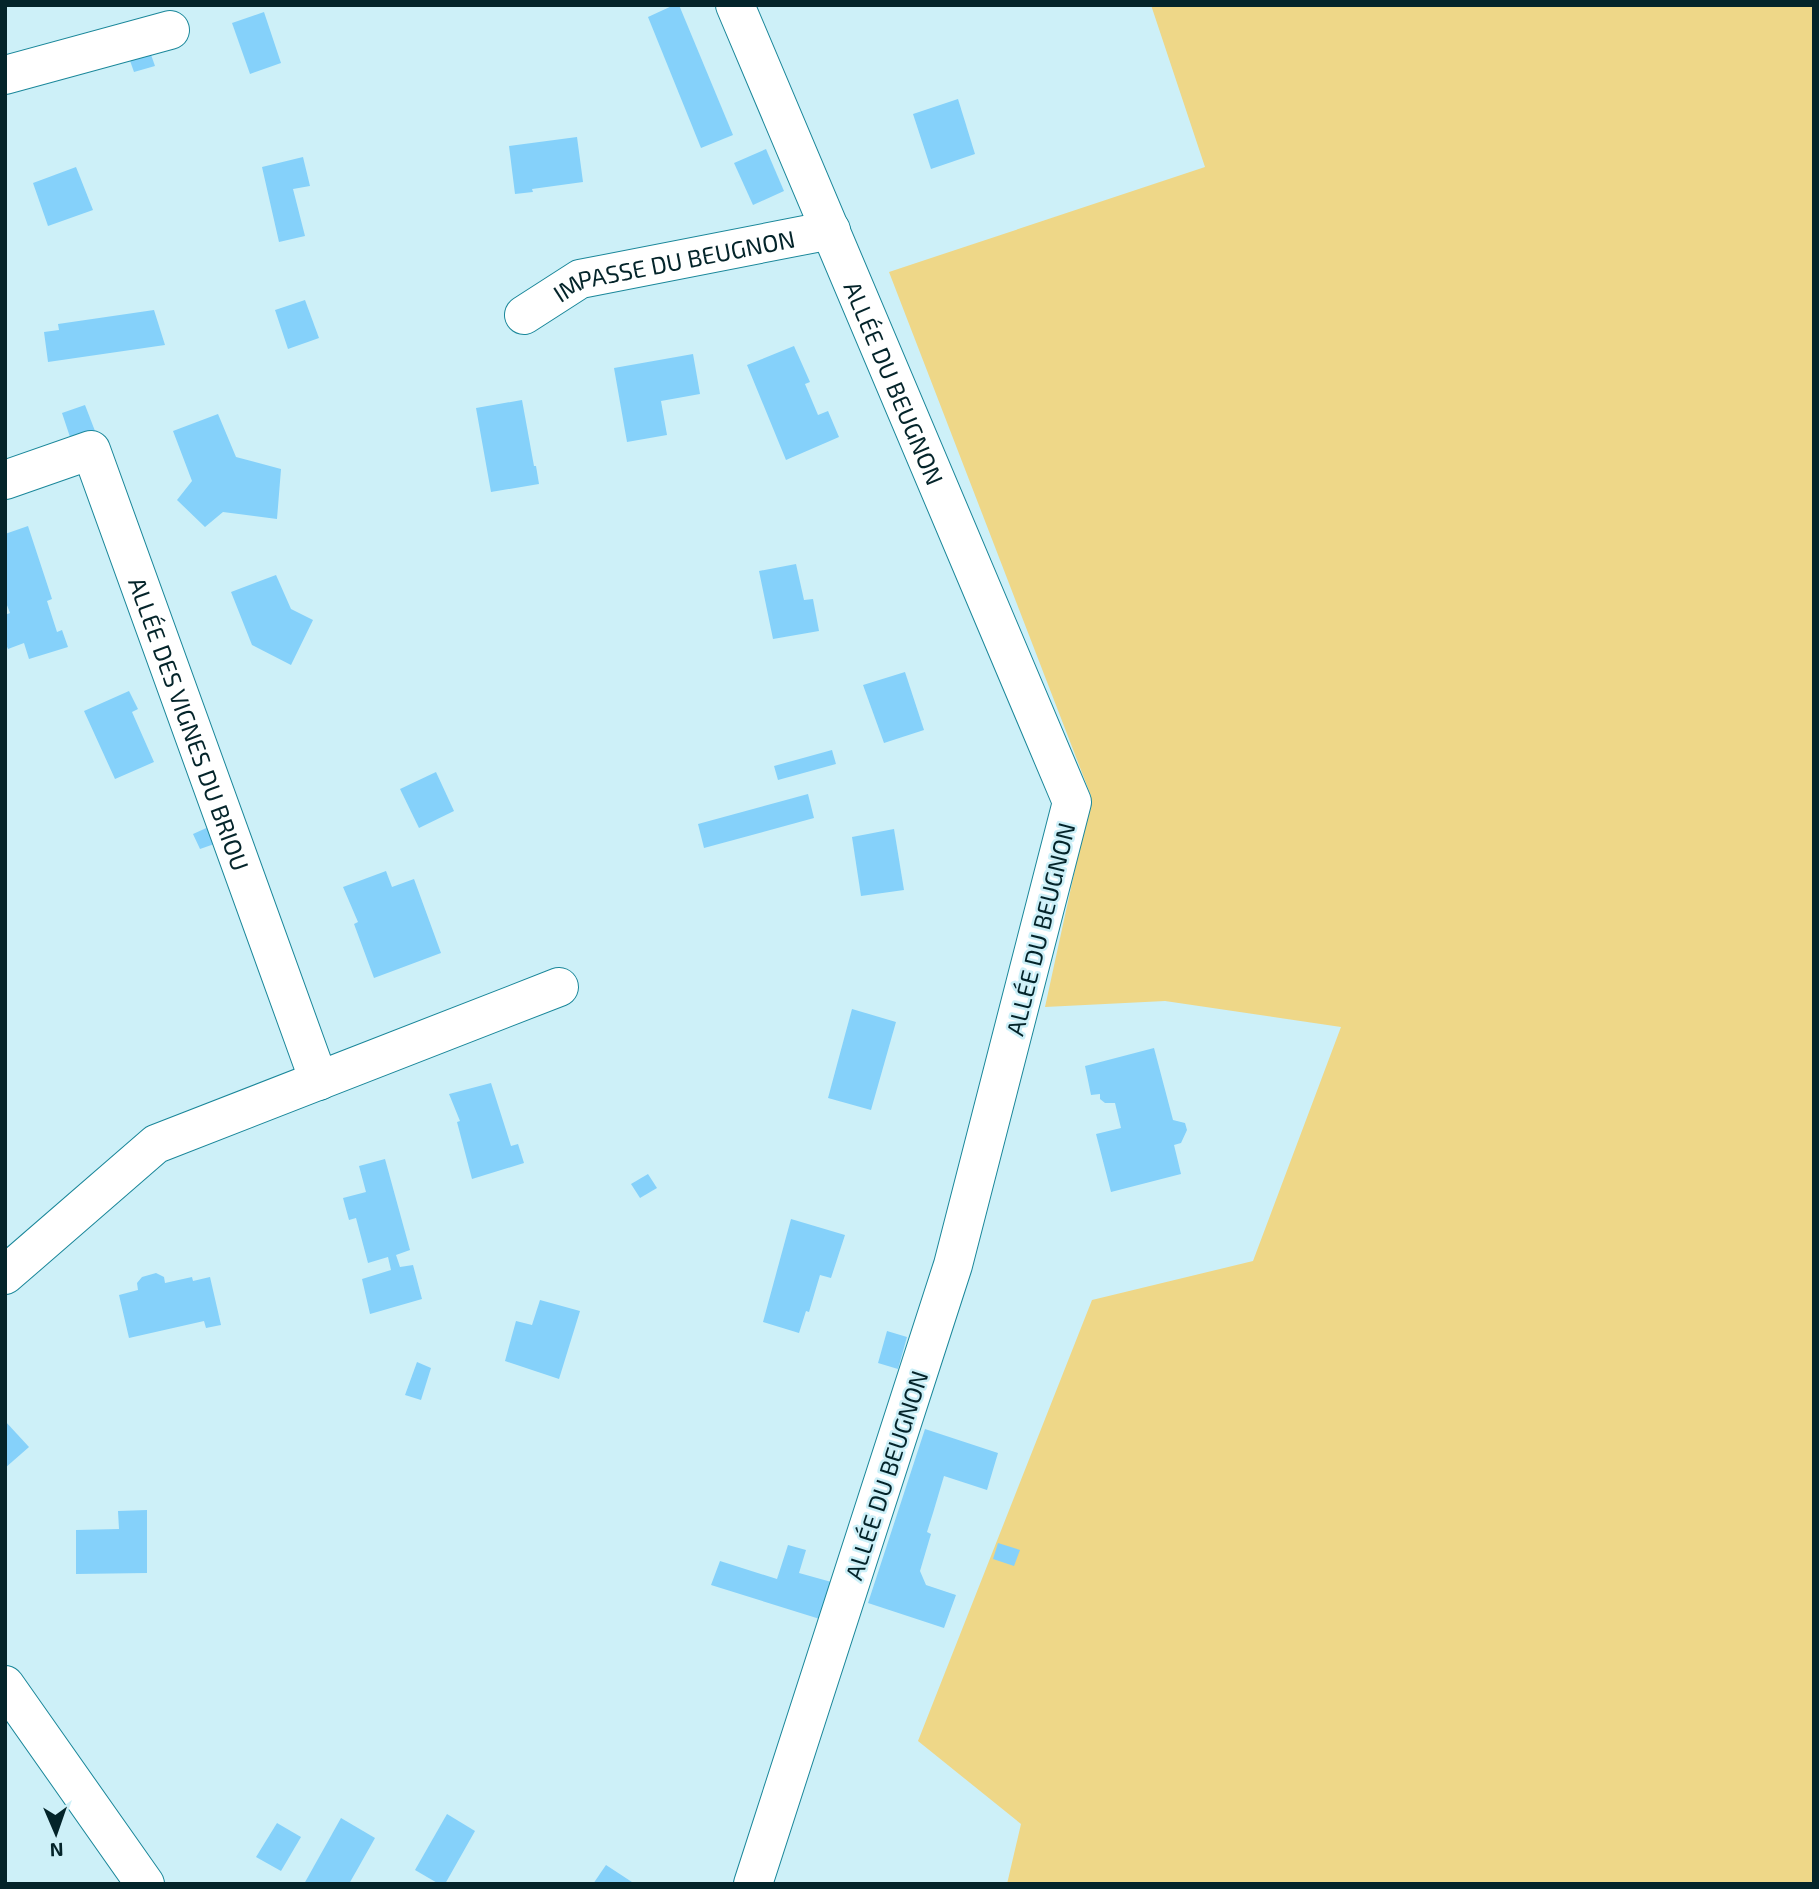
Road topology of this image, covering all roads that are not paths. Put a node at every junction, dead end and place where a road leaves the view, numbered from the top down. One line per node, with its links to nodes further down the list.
1 (735, 5): 4 (street, ALLÉE DU BEUGNON)
2 (170, 30): 3 (street)
3 (5, 75)
4 (831, 230): 5 (street, IMPASSE DU BEUGNON); 12 (street, ALLÉE DU BEUGNON)
5 (524, 315)
6 (5, 480): 8 (street, ALLÉE DES VIGNES DU BRIOU)
7 (559, 988): 8 (street)
8 (319, 1081): 9 (street)
9 (5, 1275)
10 (5, 1685): 11 (street)
11 (145, 1884)
12 (753, 1884)

